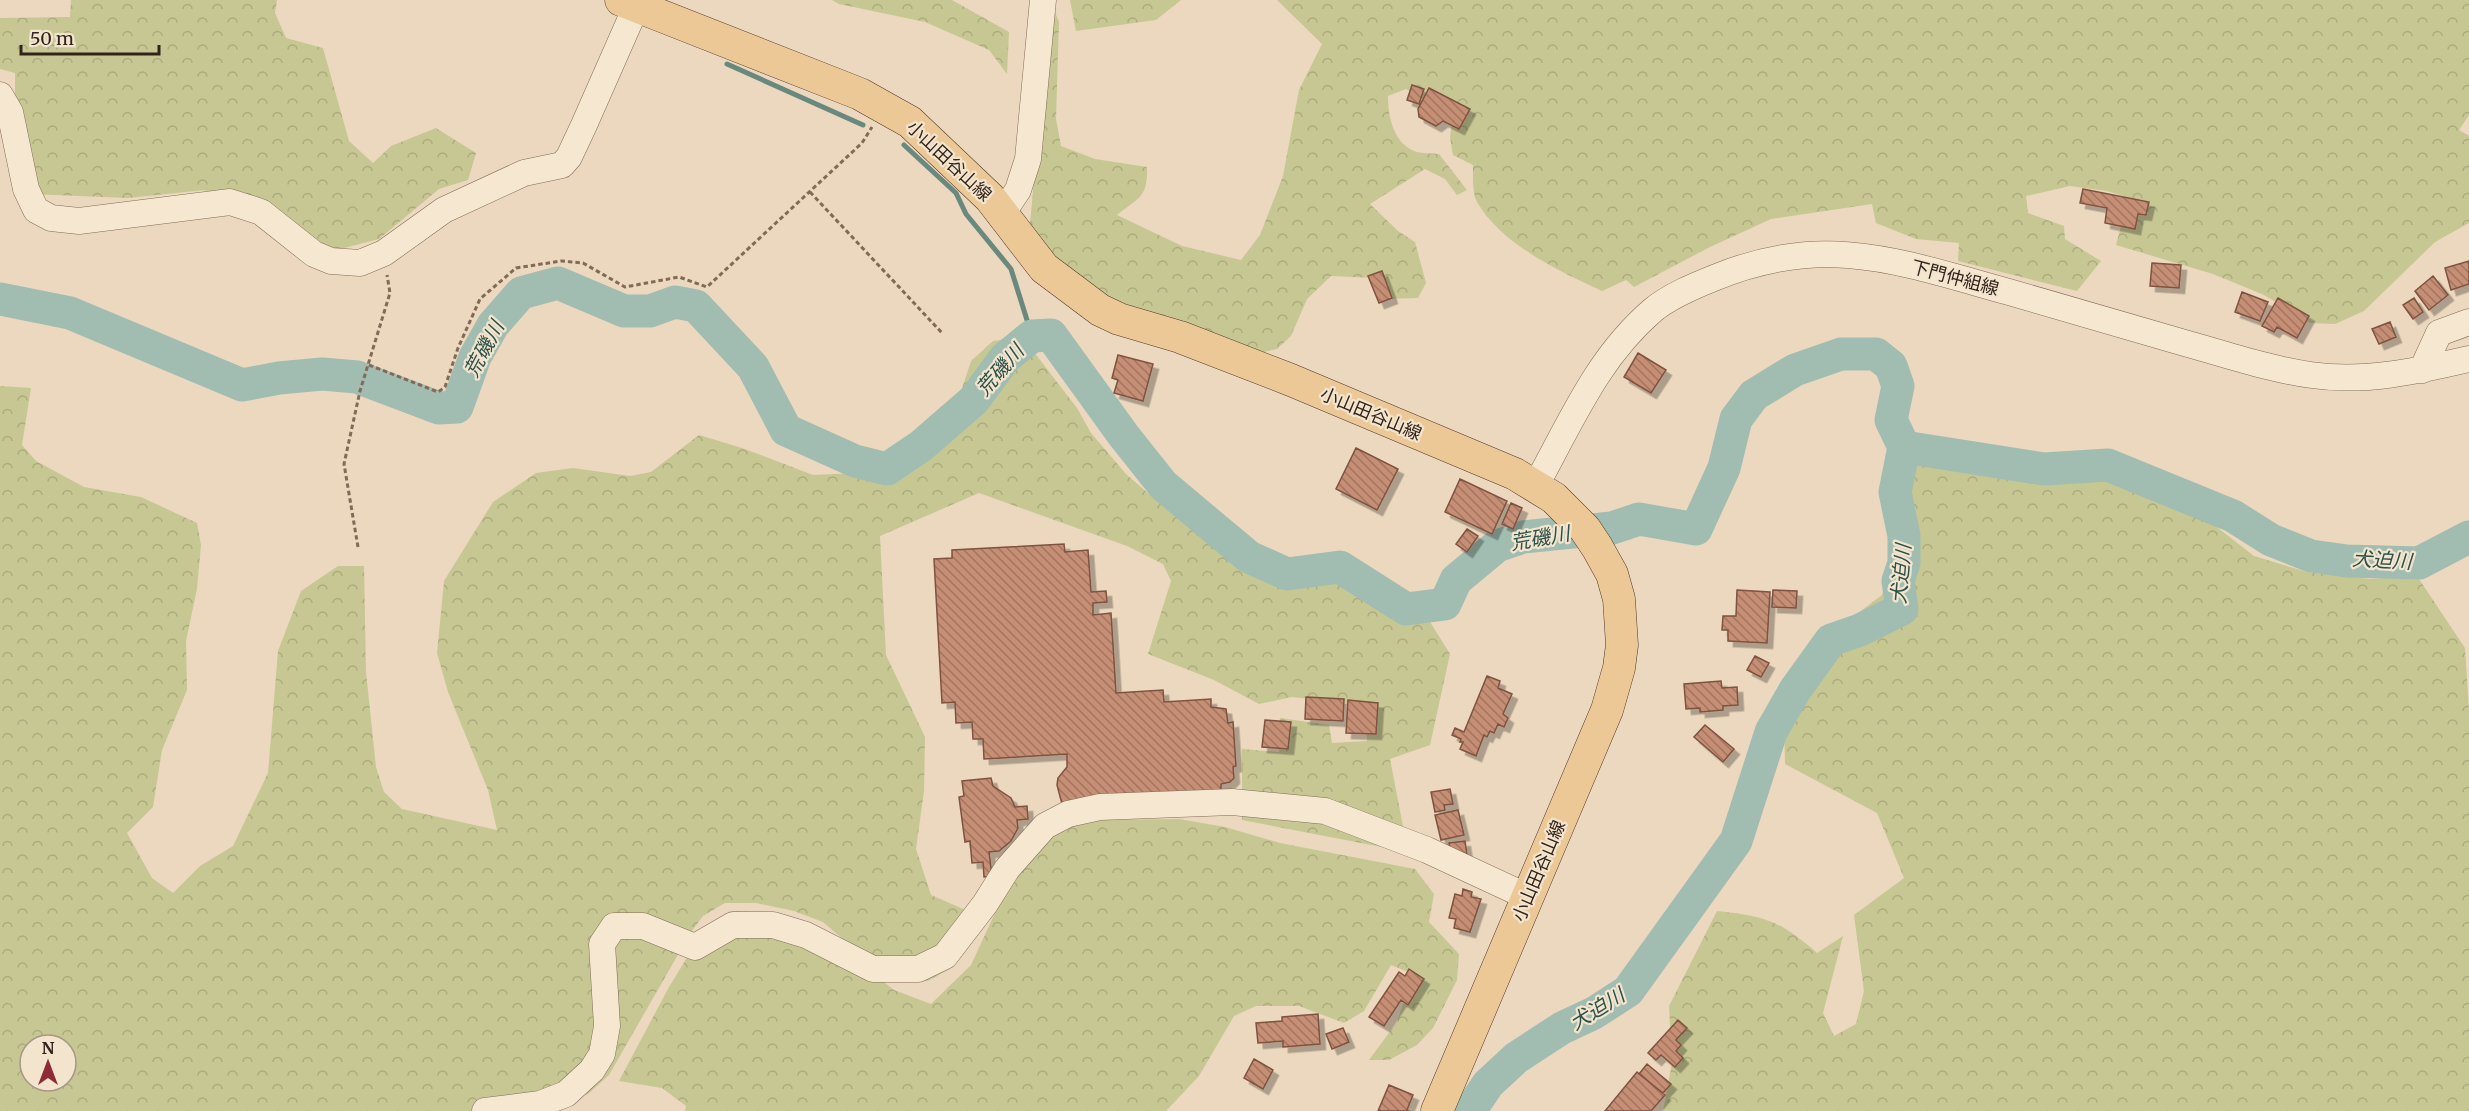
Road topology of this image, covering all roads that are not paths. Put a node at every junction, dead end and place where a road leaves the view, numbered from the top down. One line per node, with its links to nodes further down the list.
1 (1043, 0): 4 (street)
2 (628, 3): 3 (street); 4 (main road, 小山田谷山線)
3 (0, 95)
4 (1002, 214): 8 (main road, 小山田谷山線)
5 (2469, 322): 7 (street)
6 (2469, 360): 7 (street, 下門仲組線)
7 (2422, 370): 8 (street, 下門仲組線)
8 (1536, 485): 9 (main road, 小山田谷山線)
9 (1528, 897): 10 (street); 11 (main road, 小山田谷山線)
10 (485, 1111)
11 (1437, 1111)

